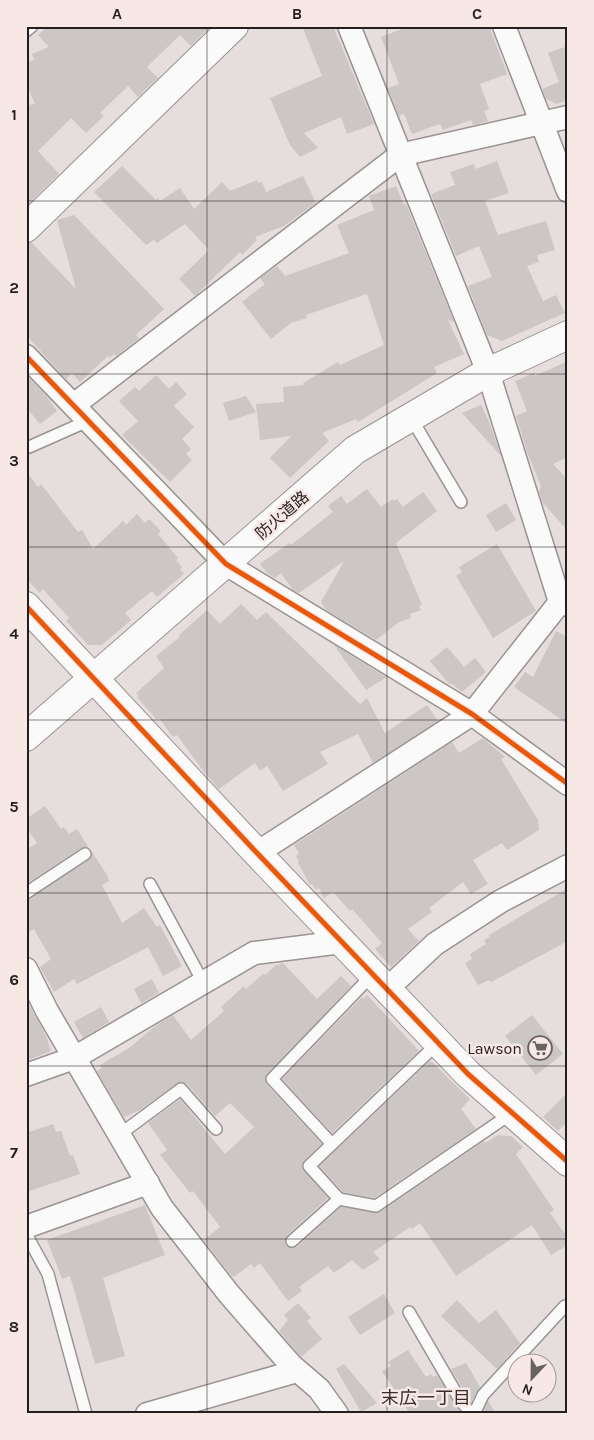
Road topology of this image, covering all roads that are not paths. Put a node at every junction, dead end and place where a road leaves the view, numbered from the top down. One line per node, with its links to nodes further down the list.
1 (32, 26): 5 (lane)
2 (234, 26): 10 (street)
3 (349, 26): 8 (street)
4 (504, 26): 7 (street)
5 (26, 31)
6 (568, 117): 7 (street)
7 (542, 123): 8 (street); 9 (street)
8 (400, 155): 13 (street); 14 (street)
9 (568, 191)
10 (26, 228)
11 (568, 335): 13 (street, 防火道路)
12 (26, 356): 14 (street)
13 (488, 372): 15 (street, 防火道路); 19 (street)
14 (82, 412): 16 (lane); 18 (street)
15 (410, 416): 17 (lane); 18 (street, 防火道路)
16 (29, 447)
17 (461, 502)
18 (226, 564): 21 (street, 防火道路); 22 (street)
19 (565, 602): 22 (street)
20 (26, 606): 21 (street)
21 (95, 678): 23 (street, 防火道路); 25 (street)
22 (472, 714): 24 (street); 25 (street)
23 (26, 737)
24 (568, 784)
25 (256, 853): 30 (street)
26 (86, 854): 29 (lane)
27 (568, 866): 33 (street)
28 (150, 884): 32 (lane)
29 (26, 893)
30 (342, 942): 32 (street); 33 (street)
31 (26, 969): 35 (street)
32 (203, 982): 35 (street)
33 (380, 982): 34 (street); 40 (lane)
34 (438, 1043): 37 (street); 40 (lane)
35 (74, 1058): 36 (street); 39 (street)
36 (26, 1075)
37 (512, 1113): 41 (street); 43 (lane)
38 (216, 1129): 39 (lane)
39 (119, 1135): 42 (street)
40 (332, 1144): 43 (lane)
41 (568, 1162)
42 (148, 1183): 44 (street); 49 (street)
43 (340, 1199): 46 (lane)
44 (26, 1227)
45 (26, 1234): 50 (lane)
46 (292, 1241)
47 (565, 1306): 53 (lane)
48 (409, 1312): 53 (lane)
49 (298, 1371): 51 (street); 52 (street)
50 (86, 1414)
51 (147, 1414)
52 (337, 1414)
53 (472, 1414)

